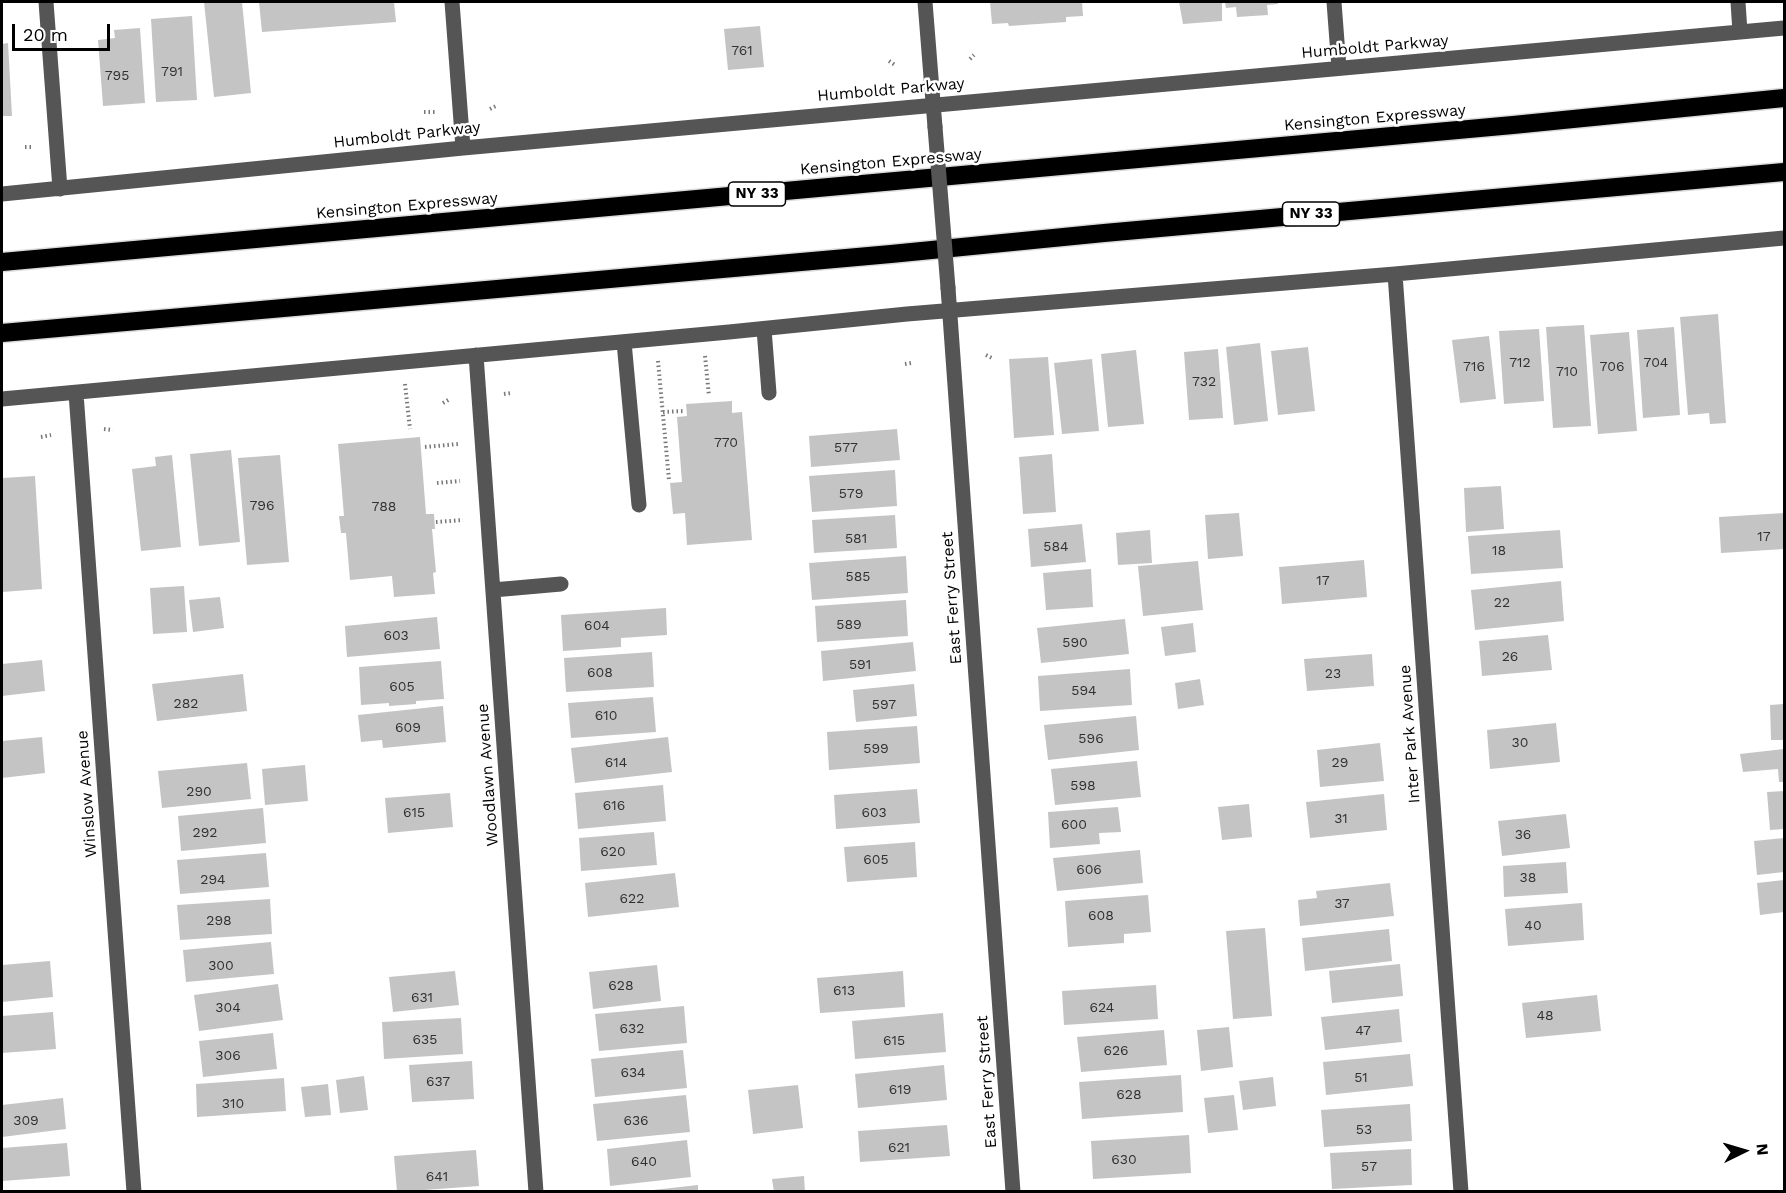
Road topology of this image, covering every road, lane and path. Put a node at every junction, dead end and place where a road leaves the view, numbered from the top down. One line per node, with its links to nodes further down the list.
1 (46, 2): 21 (street)
2 (452, 2): 19 (street)
3 (925, 2): 12 (street, East Ferry Street)
4 (1334, 2): 10 (street)
5 (1738, 2): 7 (street)
6 (1785, 28): 7 (street, Humboldt Parkway)
7 (1740, 32): 10 (street, Humboldt Parkway)
8 (889, 61): 9 (path)
9 (895, 65)
10 (1339, 68): 12 (street, Humboldt Parkway)
11 (1785, 98): 24 (highway, Kensington Expressway / NY 33)
12 (933, 105): 19 (street, Humboldt Parkway); 26 (street, East Ferry Street, bridge)
13 (496, 106): 14 (path)
14 (490, 109)
15 (424, 112): 16 (path)
16 (435, 112)
17 (25, 147): 18 (path)
18 (31, 147)
19 (463, 147): 21 (street, Humboldt Parkway)
20 (1785, 172): 28 (highway, NY 33)
21 (60, 189): 22 (street, Humboldt Parkway)
22 (2, 194)
23 (1785, 238): 25 (street)
24 (2, 262)
25 (1395, 274): 26 (street); 66 (street, Inter Park Avenue)
26 (949, 311): 27 (street); 65 (street, East Ferry Street)
27 (764, 329): 29 (street); 40 (street)
28 (2, 333)
29 (624, 342): 30 (street); 58 (street)
30 (476, 355): 38 (street); 62 (street, Woodlawn Avenue)
31 (986, 355): 32 (path)
32 (992, 357)
33 (911, 363): 34 (path)
34 (905, 364)
35 (706, 365): 42 (path)
36 (659, 370): 47 (path)
37 (406, 392): 49 (path)
38 (76, 393): 43 (street); 63 (street, Winslow Avenue)
39 (511, 393): 41 (path)
40 (770, 393)
41 (504, 394)
42 (709, 396)
43 (2, 399)
44 (450, 399): 45 (path)
45 (443, 403)
46 (684, 411): 47 (path)
47 (663, 412): 55 (path)
48 (104, 429): 50 (path)
49 (410, 429)
50 (113, 430)
51 (51, 435): 52 (path)
52 (41, 437)
53 (458, 444): 54 (path)
54 (425, 447)
55 (669, 480)
56 (461, 481): 57 (path)
57 (437, 483)
58 (639, 505)
59 (463, 520): 60 (path)
60 (436, 522)
61 (561, 584): 62 (street)
62 (493, 590): 64 (street, Woodlawn Avenue)
63 (134, 1191)
64 (536, 1191)
65 (1013, 1191)
66 (1461, 1191)

